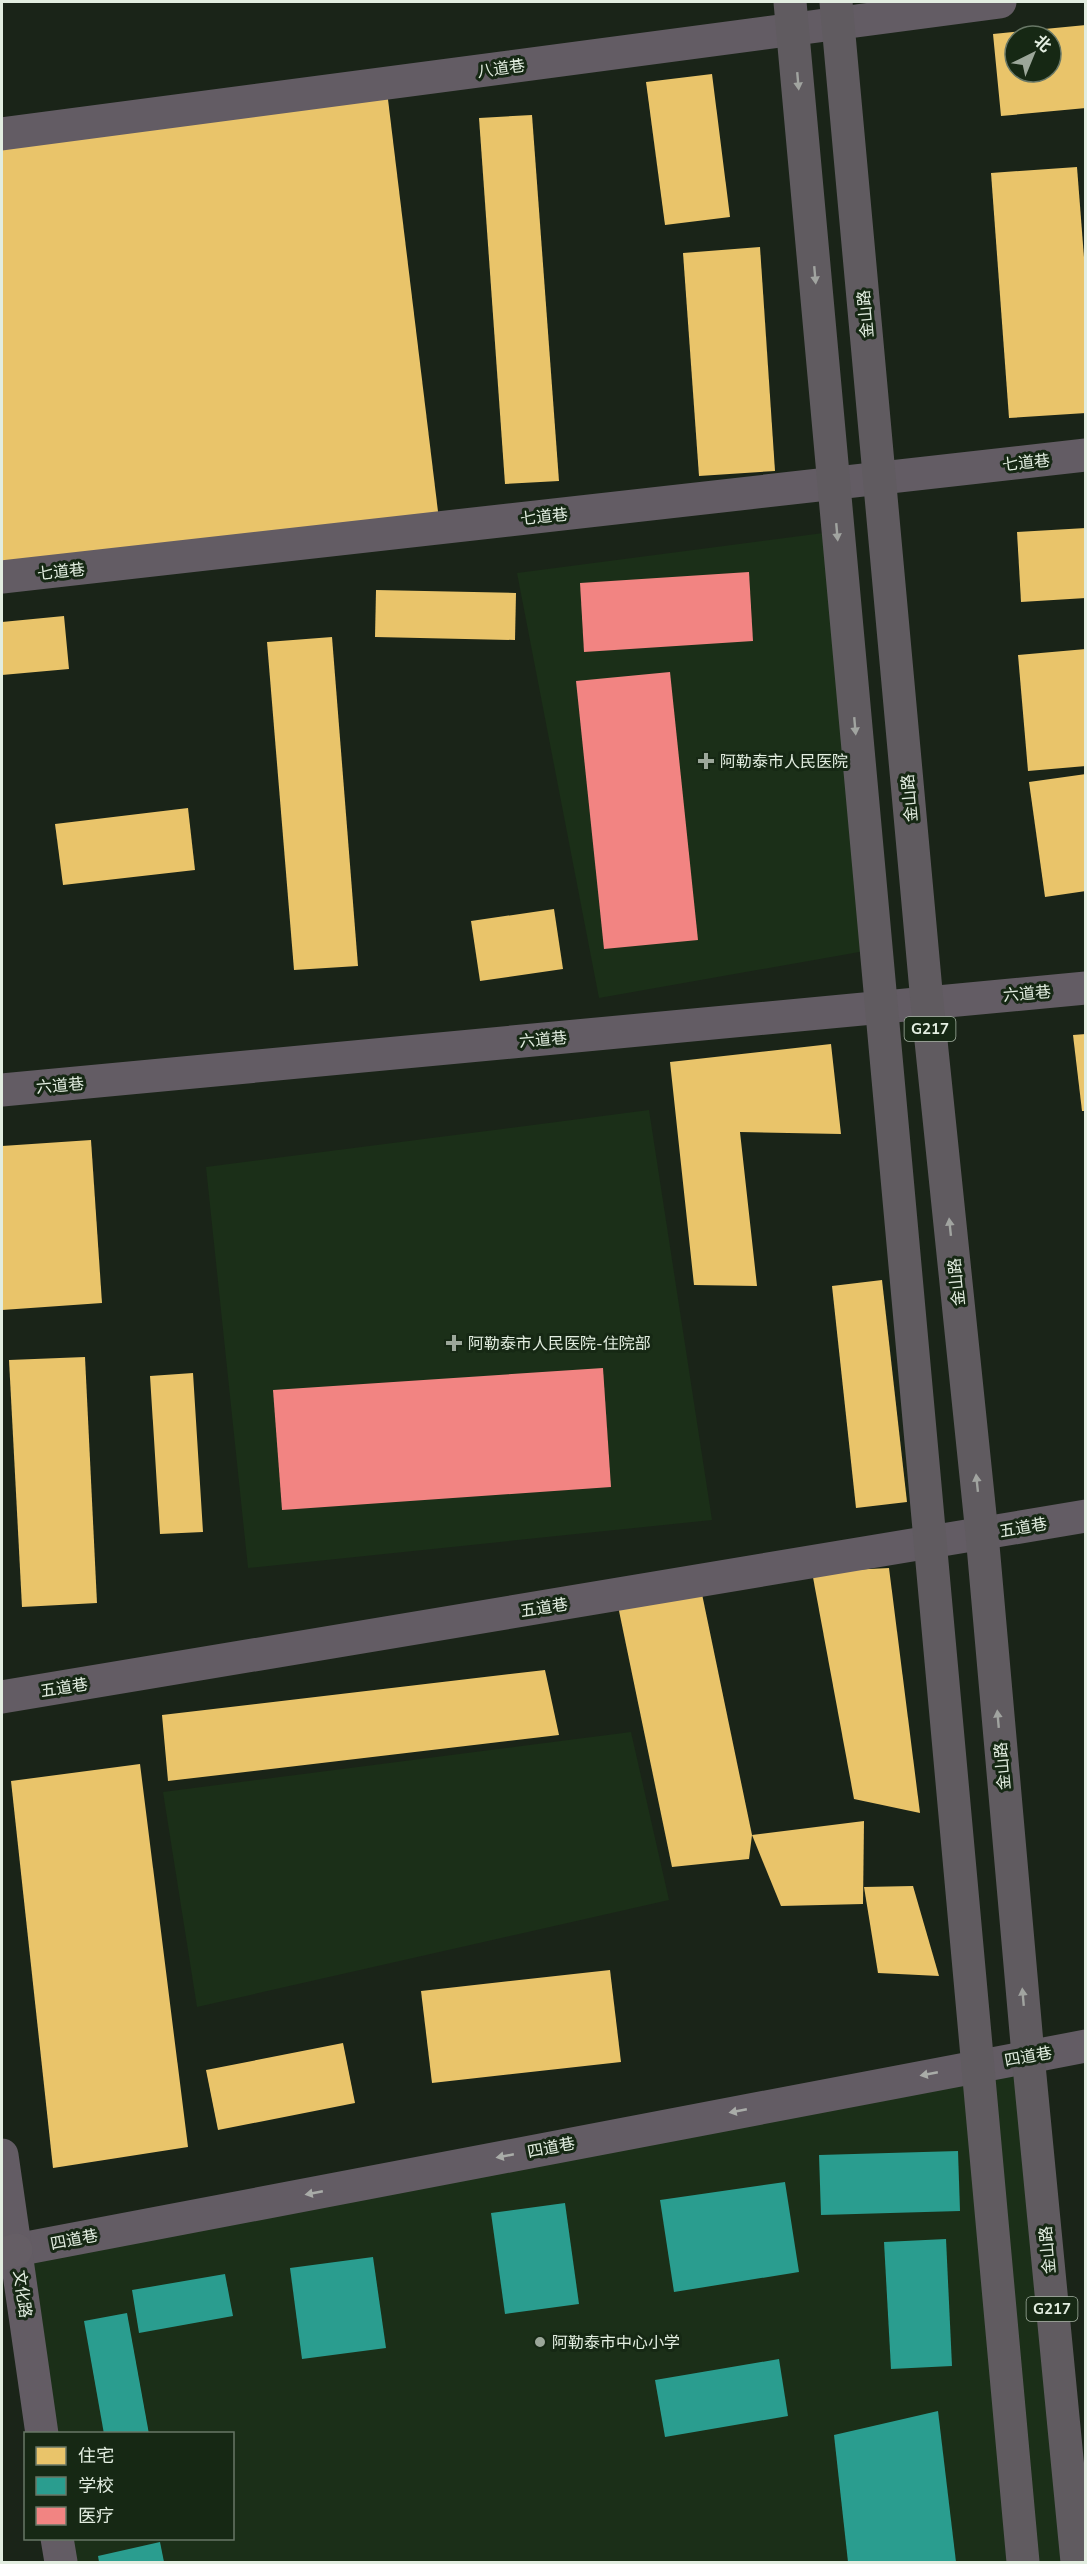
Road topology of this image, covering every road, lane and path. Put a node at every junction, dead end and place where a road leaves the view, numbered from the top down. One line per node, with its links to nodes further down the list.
1 (1000, 2): 2 (street, 八道巷)
2 (837, 13): 3 (street, 八道巷); 6 (highway, 金山路 / G217)
3 (792, 16): 4 (street, 八道巷); 7 (highway, one-way to 7)
4 (2, 134)
5 (1086, 456): 6 (street, 七道巷)
6 (880, 478): 7 (street, 七道巷); 10 (highway, 金山路 / G217)
7 (833, 483): 8 (street, 七道巷); 11 (highway, one-way to 11)
8 (2, 577)
9 (1086, 988): 10 (street, 六道巷)
10 (927, 1002): 11 (street, 六道巷); 14 (highway, 金山路 / G217, one-way to 10)
11 (880, 1007): 12 (street, 六道巷); 15 (highway)
12 (2, 1090)
13 (1086, 1516): 14 (street, 五道巷)
14 (982, 1534): 15 (street, 五道巷); 18 (highway, 金山路 / G217, one-way to 14)
15 (930, 1543): 16 (street, 五道巷); 19 (highway)
16 (2, 1698)
17 (1086, 2046): 18 (street, 四道巷)
18 (1028, 2055): 19 (street, 四道巷); 24 (highway, 金山路 / G217)
19 (978, 2065): 21 (street, 四道巷, one-way to 21); 26 (highway)
20 (2, 2155): 21 (street, 文化路)
21 (6, 2250): 22 (street, 文化路)
22 (42, 2432)
23 (57, 2540): 25 (street)
24 (1079, 2546)
25 (61, 2562)
26 (1023, 2562)

